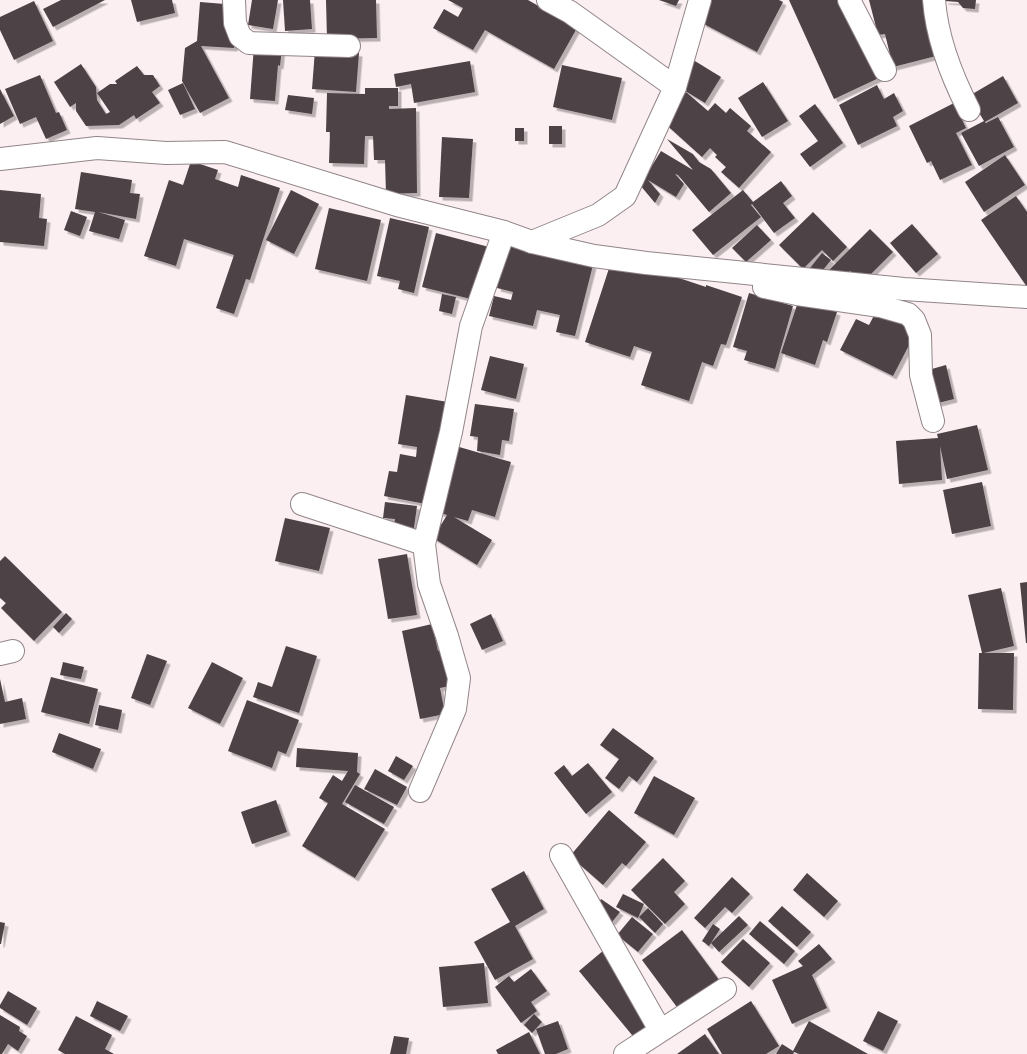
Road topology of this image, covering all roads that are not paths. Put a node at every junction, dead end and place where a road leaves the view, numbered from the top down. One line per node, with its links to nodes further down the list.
1 (234, 0): 6 (street)
2 (548, 0): 8 (street)
3 (700, 0): 8 (street)
4 (850, 0): 7 (street)
5 (934, 0): 9 (street)
6 (349, 46)
7 (885, 70)
8 (675, 87): 12 (street)
9 (968, 110)
10 (0, 159): 11 (street)
11 (504, 232): 12 (street); 17 (street)
12 (532, 242): 13 (street)
13 (740, 272): 14 (street); 15 (street)
14 (1027, 297)
15 (933, 421)
16 (302, 504): 17 (street)
17 (424, 544): 18 (street)
18 (420, 791)
19 (561, 855): 21 (street)
20 (725, 989): 21 (street)
21 (660, 1030): 22 (street)
22 (625, 1054)

